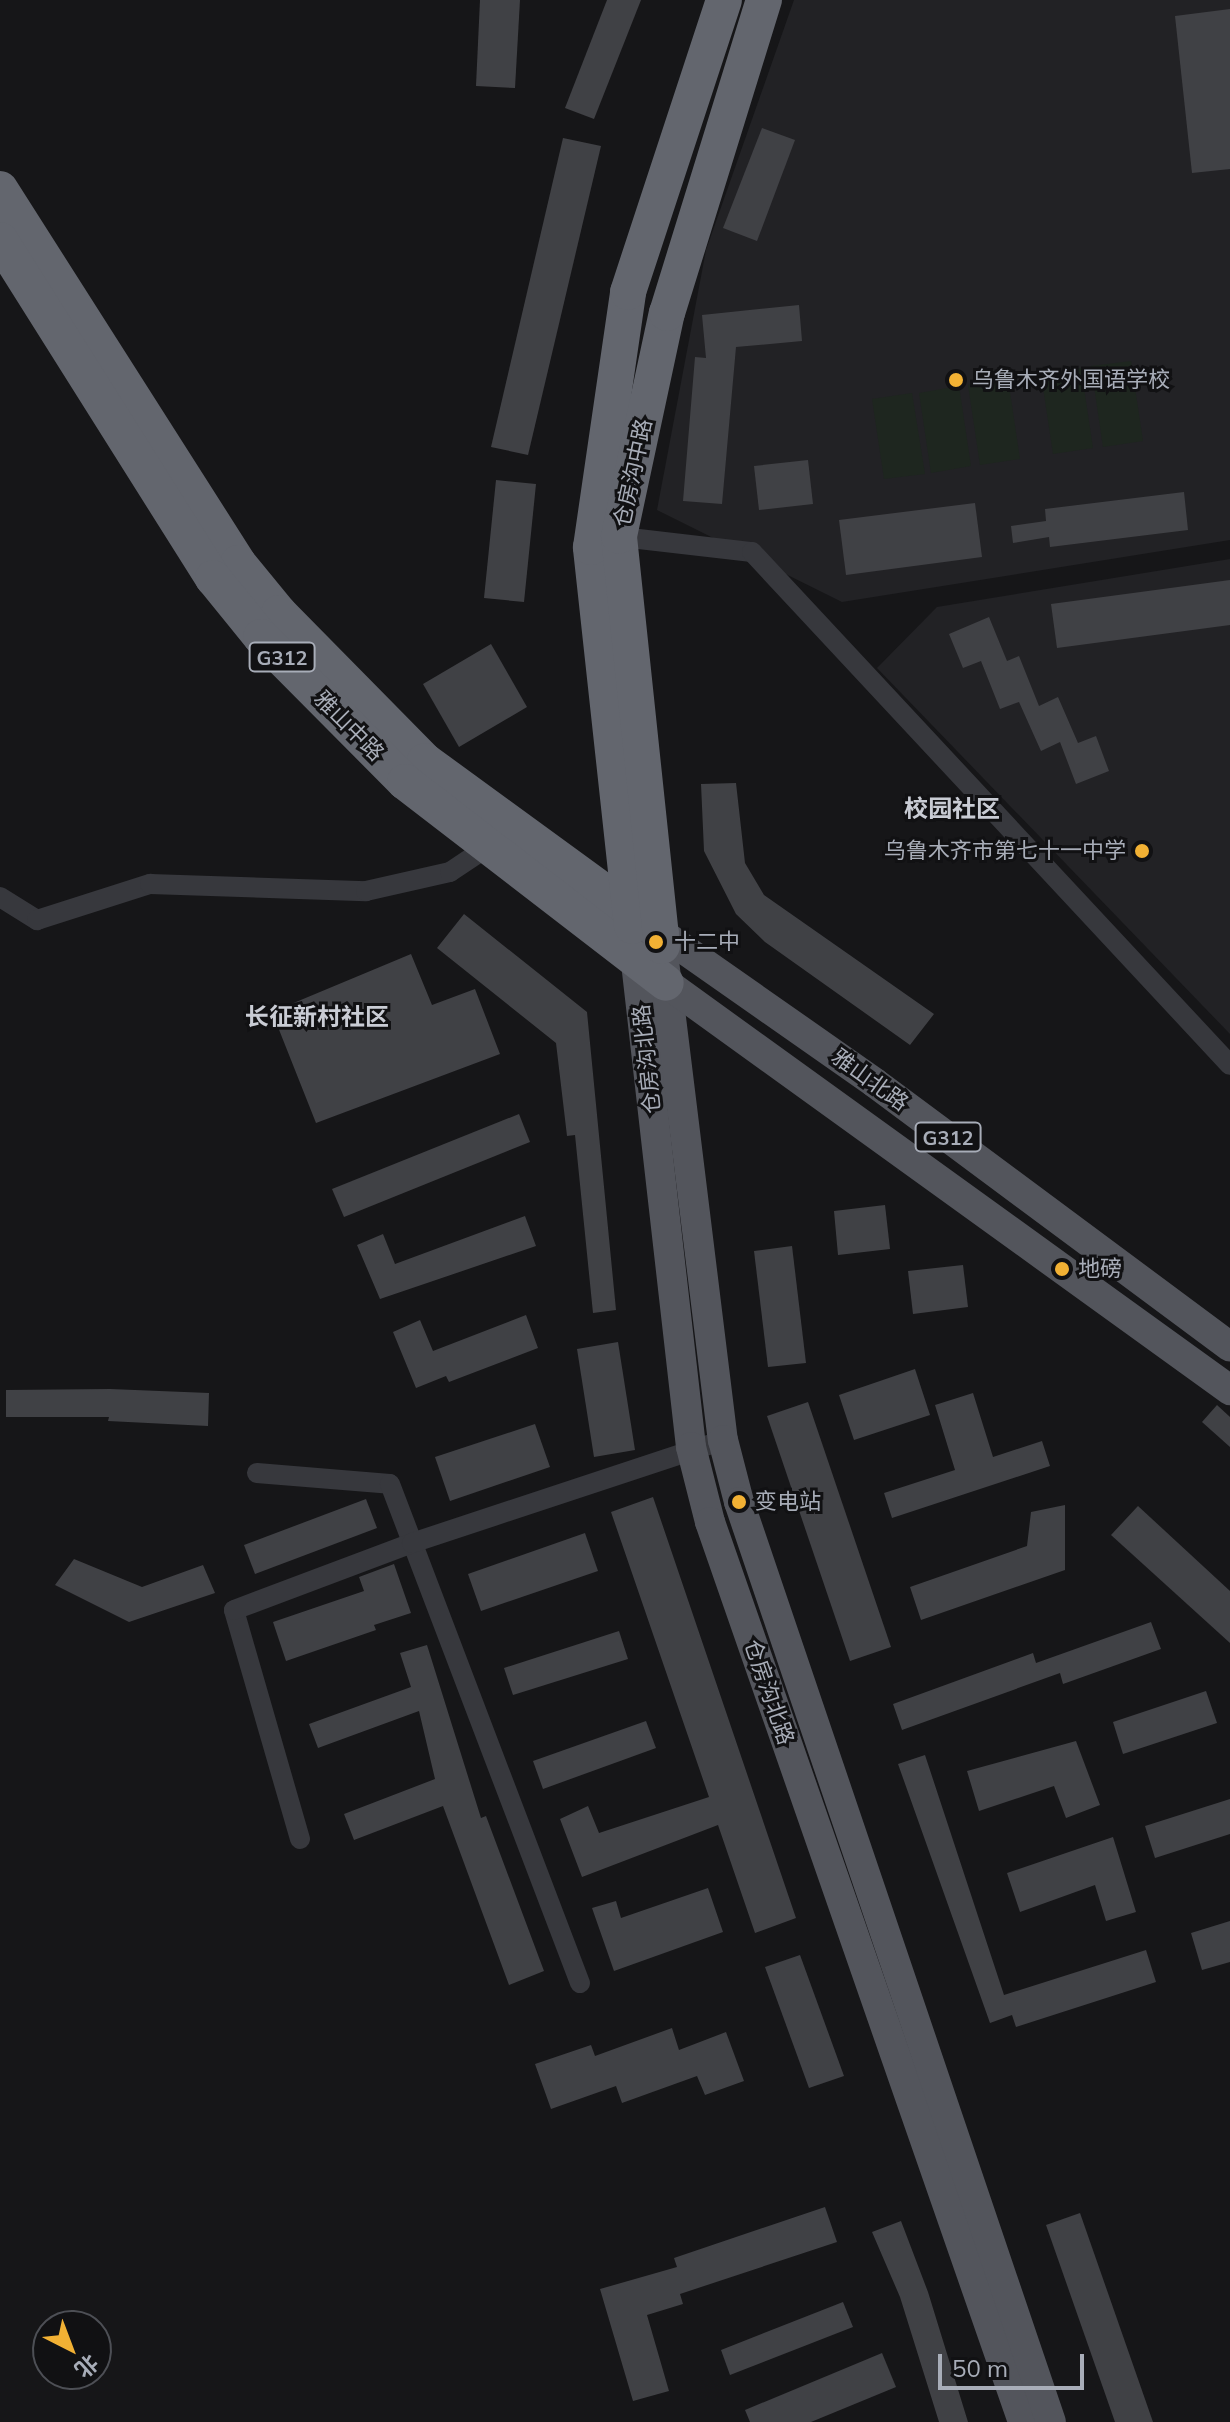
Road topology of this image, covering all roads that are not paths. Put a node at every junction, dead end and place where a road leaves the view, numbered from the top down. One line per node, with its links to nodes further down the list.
1 (724, 0): 5 (highway, 仓房沟中路)
2 (764, 0): 5 (highway, 仓房沟中路)
3 (0, 189): 8 (highway, 雅山中路 / G312)
4 (0, 240): 6 (highway, 雅山中路 / G312)
5 (606, 535): 8 (highway, 仓房沟中路); 9 (street)
6 (489, 846): 7 (street); 8 (highway, 雅山中路 / G312)
7 (0, 897)
8 (648, 947): 10 (main road, 雅山北路 / G312); 11 (main road, 雅山北路 / G312); 12 (main road, 仓房沟北路); 13 (main road, 仓房沟北路)
9 (1230, 1065)
10 (1230, 1347)
11 (1230, 1390)
12 (723, 1440): 13 (street); 19 (main road, 仓房沟北路)
13 (691, 1447): 15 (street); 18 (main road, 仓房沟北路)
14 (257, 1473): 15 (street)
15 (412, 1543): 16 (street); 17 (street)
16 (300, 1839)
17 (580, 1983)
18 (1023, 2422)
19 (1051, 2422)

